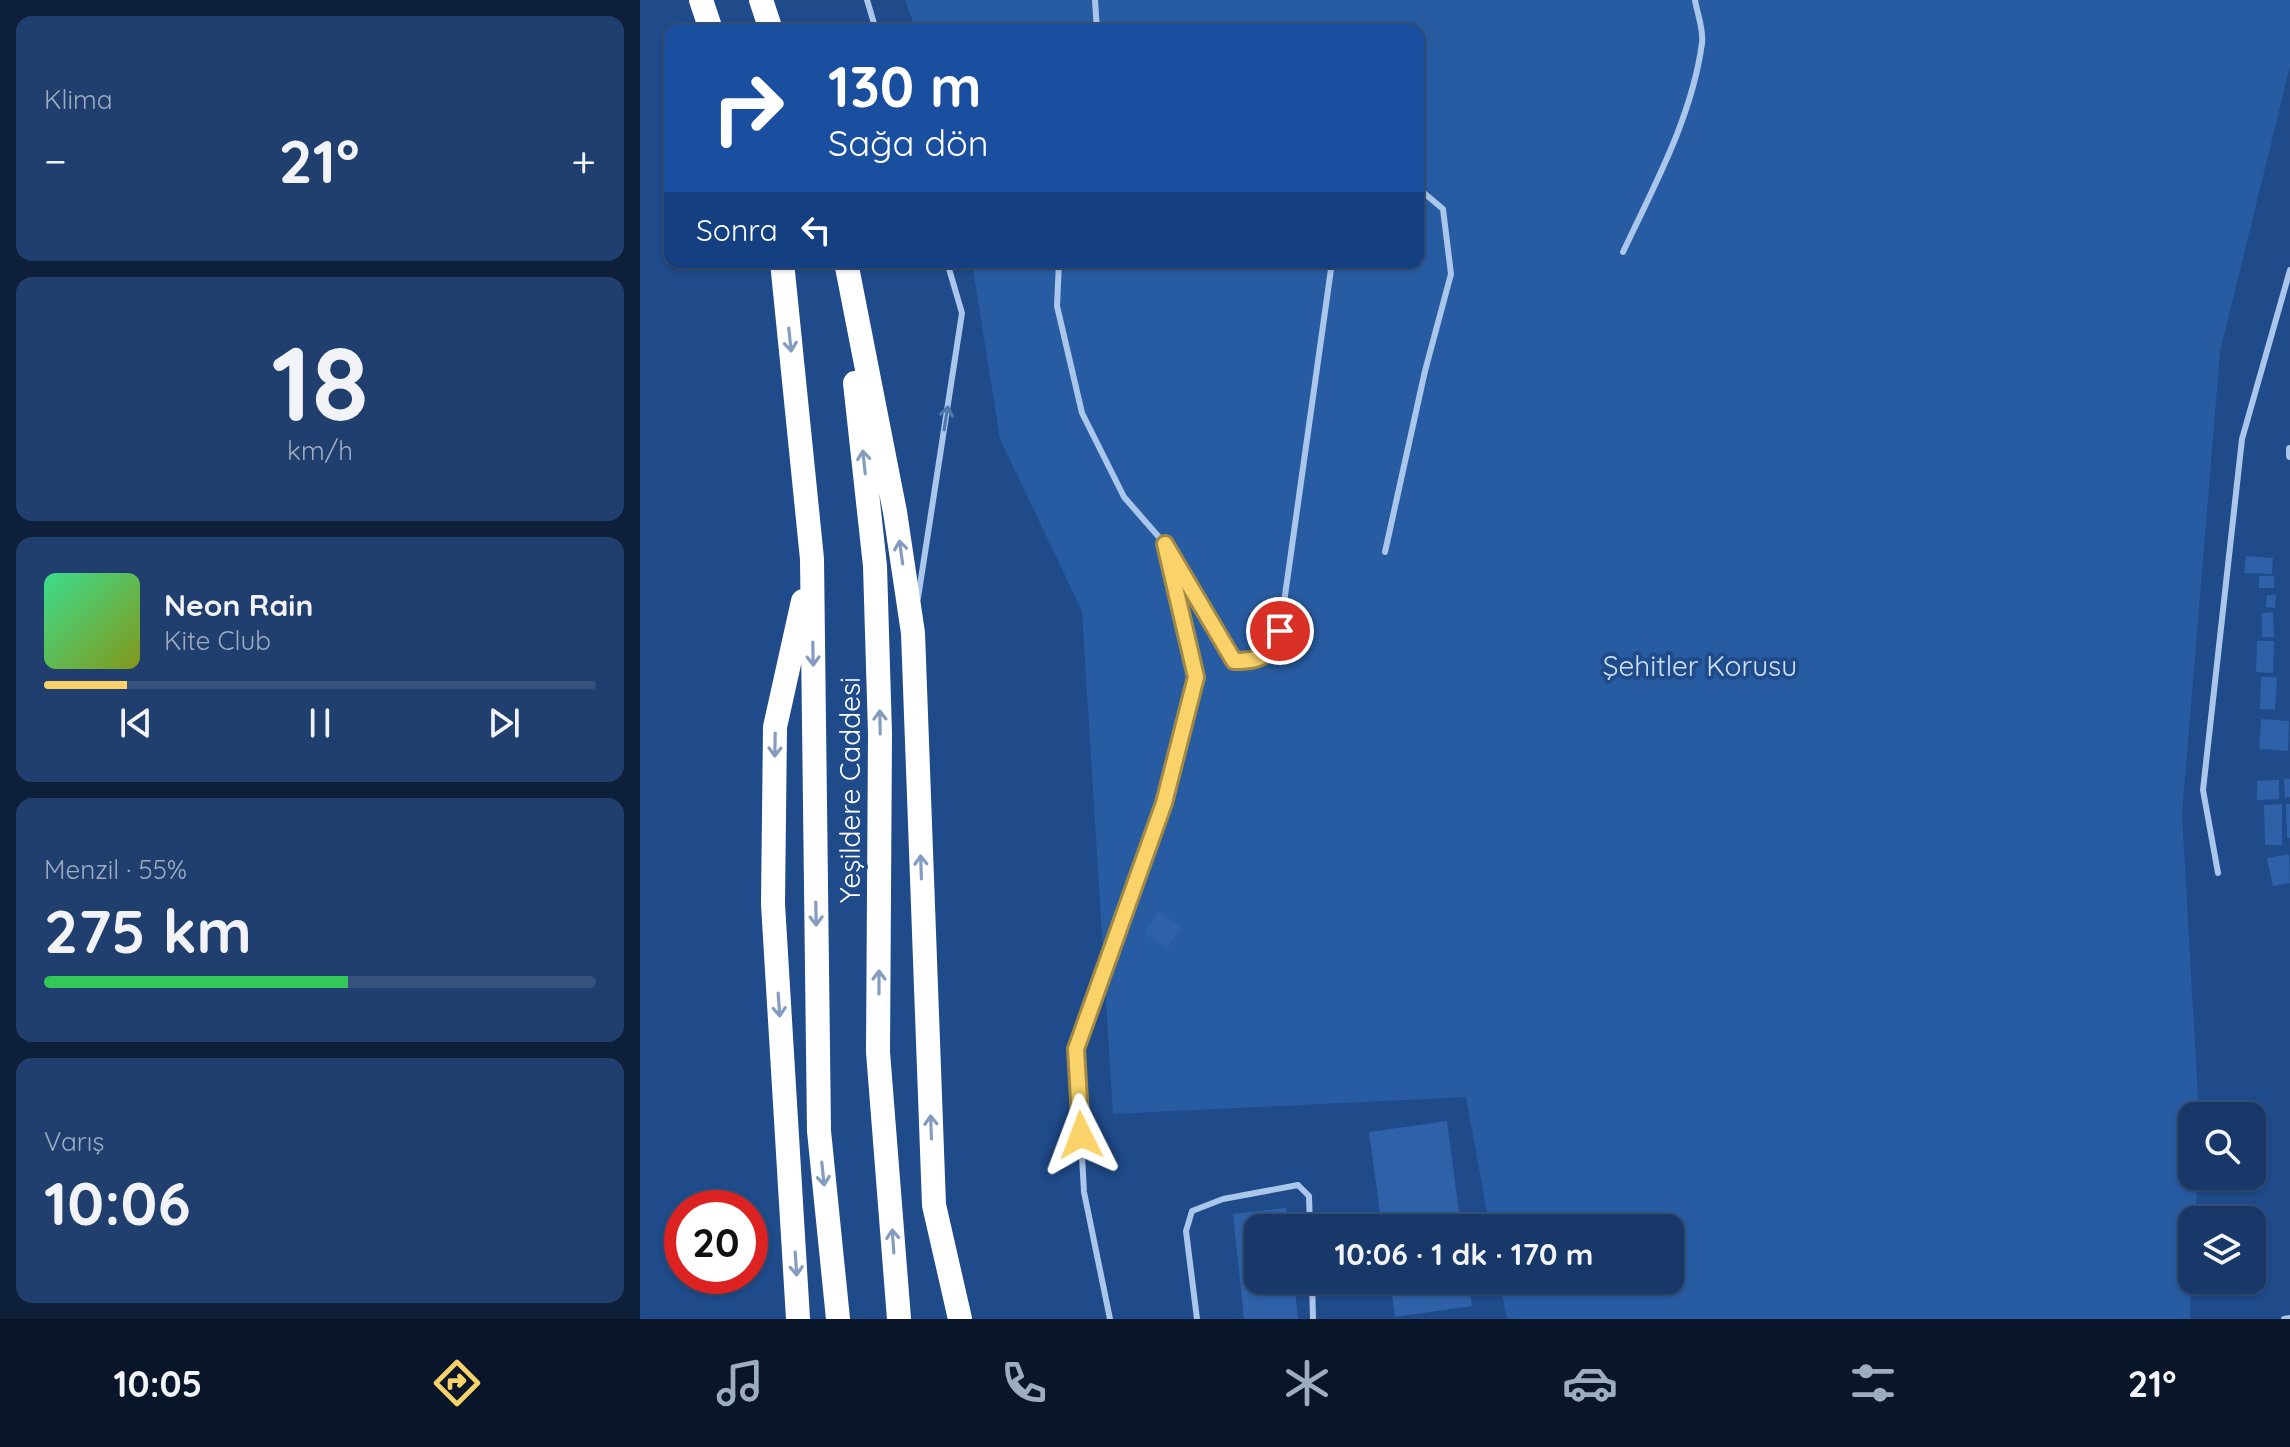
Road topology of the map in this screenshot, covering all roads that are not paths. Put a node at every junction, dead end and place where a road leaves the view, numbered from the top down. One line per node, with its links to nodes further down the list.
1 (701, 0): 6 (highway)
2 (761, 0): 7 (highway)
3 (867, 0): 8 (lane)
4 (1095, 0): 9 (lane)
5 (1695, 0): 11 (lane)
6 (709, 24)
7 (769, 24)
8 (874, 24)
9 (1097, 24)
10 (1424, 193): 22 (lane)
11 (1623, 252)
12 (783, 268): 23 (highway, Yeşildere Caddesi, one-way to 23)
13 (845, 268): 24 (highway, one-way to 13)
14 (845, 268): 31 (highway, Yeşildere Caddesi, one-way to 14)
15 (949, 268): 24 (lane, one-way to 15)
16 (1059, 268): 21 (lane)
17 (1331, 268): 21 (lane)
18 (2290, 270): 25 (lane)
19 (2290, 449): 20 (street)
20 (2290, 456)
21 (1165, 544): 28 (lane)
22 (1385, 552)
23 (812, 559): 29 (highway, one-way to 29); 30 (highway, Yeşildere Caddesi, one-way to 30)
24 (913, 633): 32 (highway, one-way to 24)
25 (2218, 873)
26 (1310, 1214): 34 (lane)
27 (1312, 1294): 35 (lane)
28 (1110, 1316): 33 (lane)
29 (798, 1319)
30 (838, 1319)
31 (899, 1319)
32 (960, 1319)
33 (1117, 1319)
34 (1197, 1319)
35 (1313, 1319)

